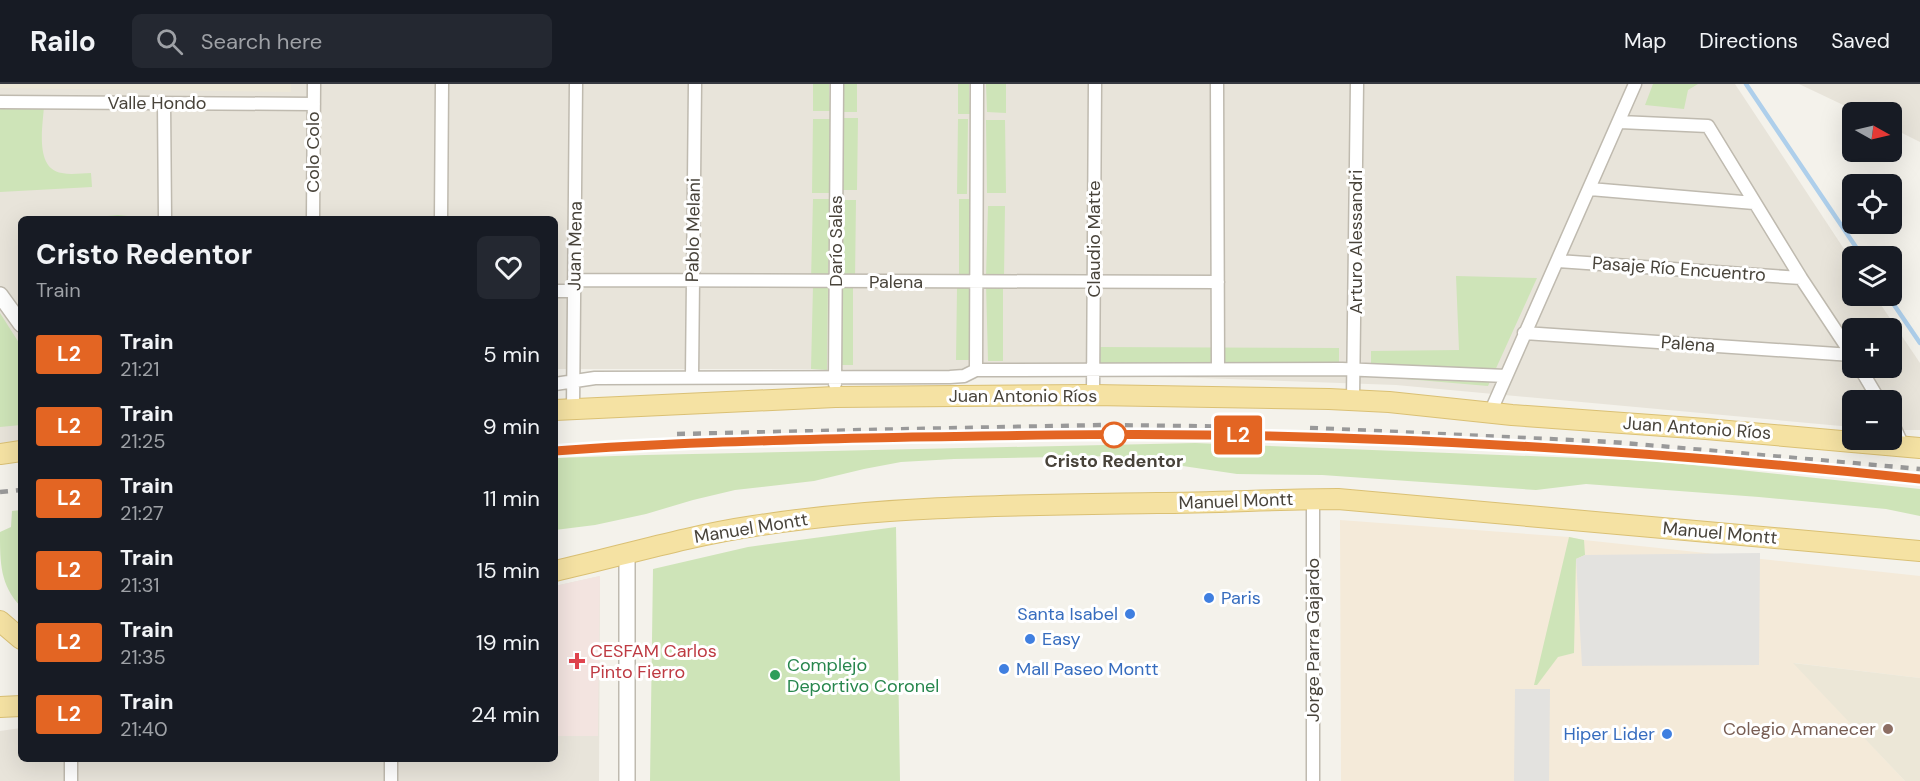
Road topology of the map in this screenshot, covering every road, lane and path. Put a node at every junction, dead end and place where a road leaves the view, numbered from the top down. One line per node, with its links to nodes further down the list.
1 (314, 84): 13 (street, Colo Colo)
2 (442, 84): 19 (street)
3 (576, 84): 27 (street, Juan Mena)
4 (695, 84): 22 (street, Pablo Melani)
5 (837, 84): 23 (street, Darío Salas)
6 (977, 84): 24 (street)
7 (1095, 84): 25 (street, Claudio Matte)
8 (1217, 84): 26 (street)
9 (1357, 84): 36 (street, Arturo Alessandri)
10 (1635, 84): 14 (street)
11 (0, 102): 12 (street, Valle Hondo)
12 (164, 103): 13 (street, Valle Hondo); 17 (street)
13 (314, 104): 18 (street, Colo Colo)
14 (1620, 122): 15 (street); 16 (street)
15 (1590, 189): 16 (street); 20 (street)
16 (1754, 203): 21 (street)
17 (165, 216)
18 (313, 216)
19 (441, 216)
20 (1558, 261): 21 (street, Pasaje Río Encuentro); 31 (street)
21 (1801, 278): 32 (street)
22 (692, 281): 23 (street, Palena); 27 (street, Palena); 39 (street, Pablo Melani)
23 (836, 282): 24 (street, Palena); 40 (street, Darío Salas)
24 (977, 282): 25 (street, Palena); 37 (street)
25 (1093, 282): 26 (street, Palena); 35 (street, Claudio Matte)
26 (1218, 282): 34 (street)
27 (574, 286): 28 (street, Palena); 41 (street, Juan Mena)
28 (558, 290)
29 (0, 295): 30 (street)
30 (18, 320)
31 (1524, 333): 33 (street, Palena); 38 (street)
32 (1842, 340)
33 (1842, 354)
34 (1218, 368): 35 (street); 36 (street)
35 (1093, 369): 37 (street); 43 (street, Claudio Matte)
36 (1355, 369): 38 (street); 45 (street, Arturo Alessandri)
37 (976, 370): 40 (street)
38 (1506, 376): 47 (street)
39 (692, 377): 40 (street); 41 (street)
40 (834, 377): 44 (street, Darío Salas)
41 (573, 381): 42 (street); 46 (street, Juan Mena)
42 (558, 384)
43 (1093, 395): 44 (main road, Juan Antonio Ríos); 45 (main road, Juan Antonio Ríos)
44 (835, 398): 46 (main road, Juan Antonio Ríos)
45 (1353, 399): 47 (main road, Juan Antonio Ríos)
46 (564, 410)
47 (1490, 413): 48 (main road, Juan Antonio Ríos)
48 (1911, 447)
49 (18, 451): 50 (main road)
50 (0, 454)
51 (1313, 499): 52 (main road, Manuel Montt); 53 (main road, Manuel Montt); 64 (street, Jorge Parra Gajardo)
52 (1920, 551)
53 (627, 554): 54 (main road, Manuel Montt); 63 (street)
54 (558, 570)
55 (0, 621): 56 (main road)
56 (18, 636)
57 (18, 706): 58 (main road)
58 (0, 707)
59 (71, 762): 61 (street)
60 (391, 762): 62 (street)
61 (71, 781)
62 (391, 781)
63 (627, 781)
64 (1313, 781)

